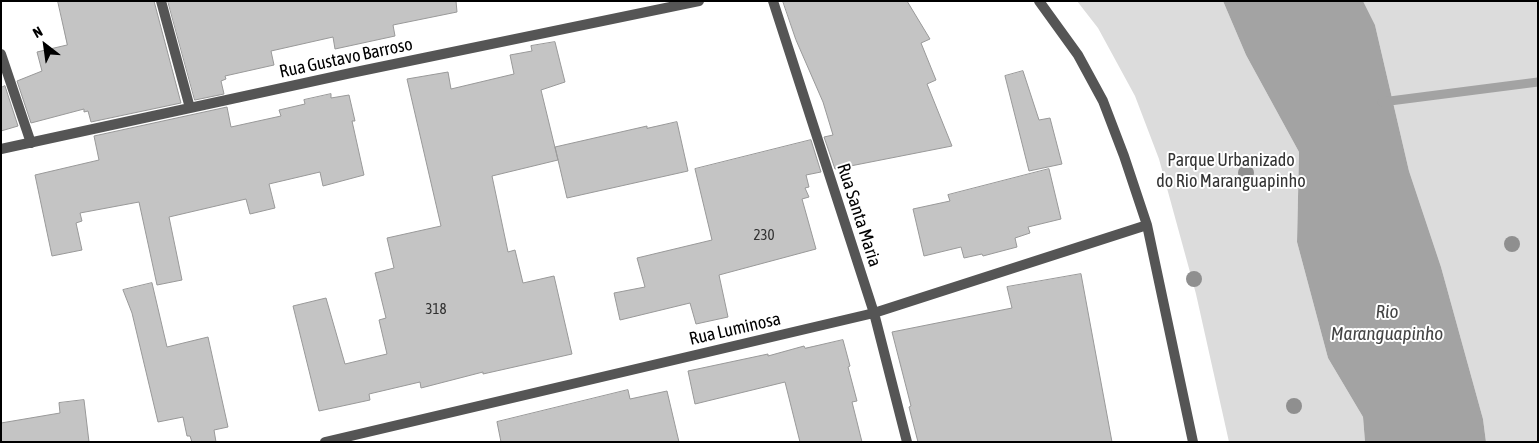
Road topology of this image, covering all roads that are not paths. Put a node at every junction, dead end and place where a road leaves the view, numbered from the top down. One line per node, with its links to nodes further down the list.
1 (161, 1): 6 (street)
2 (699, 1): 6 (street, Rua Gustavo Barroso)
3 (773, 1): 10 (street, Rua Santa Maria)
4 (1040, 1): 9 (street)
5 (1, 54): 7 (street)
6 (190, 108): 7 (street, Rua Gustavo Barroso)
7 (31, 143): 8 (street, Rua Gustavo Barroso)
8 (1, 150)
9 (1147, 225): 10 (street, Rua Luminosa); 13 (street)
10 (874, 313): 11 (street, Rua Luminosa); 12 (street, Rua Santa Maria)
11 (325, 442)
12 (907, 442)
13 (1193, 442)

